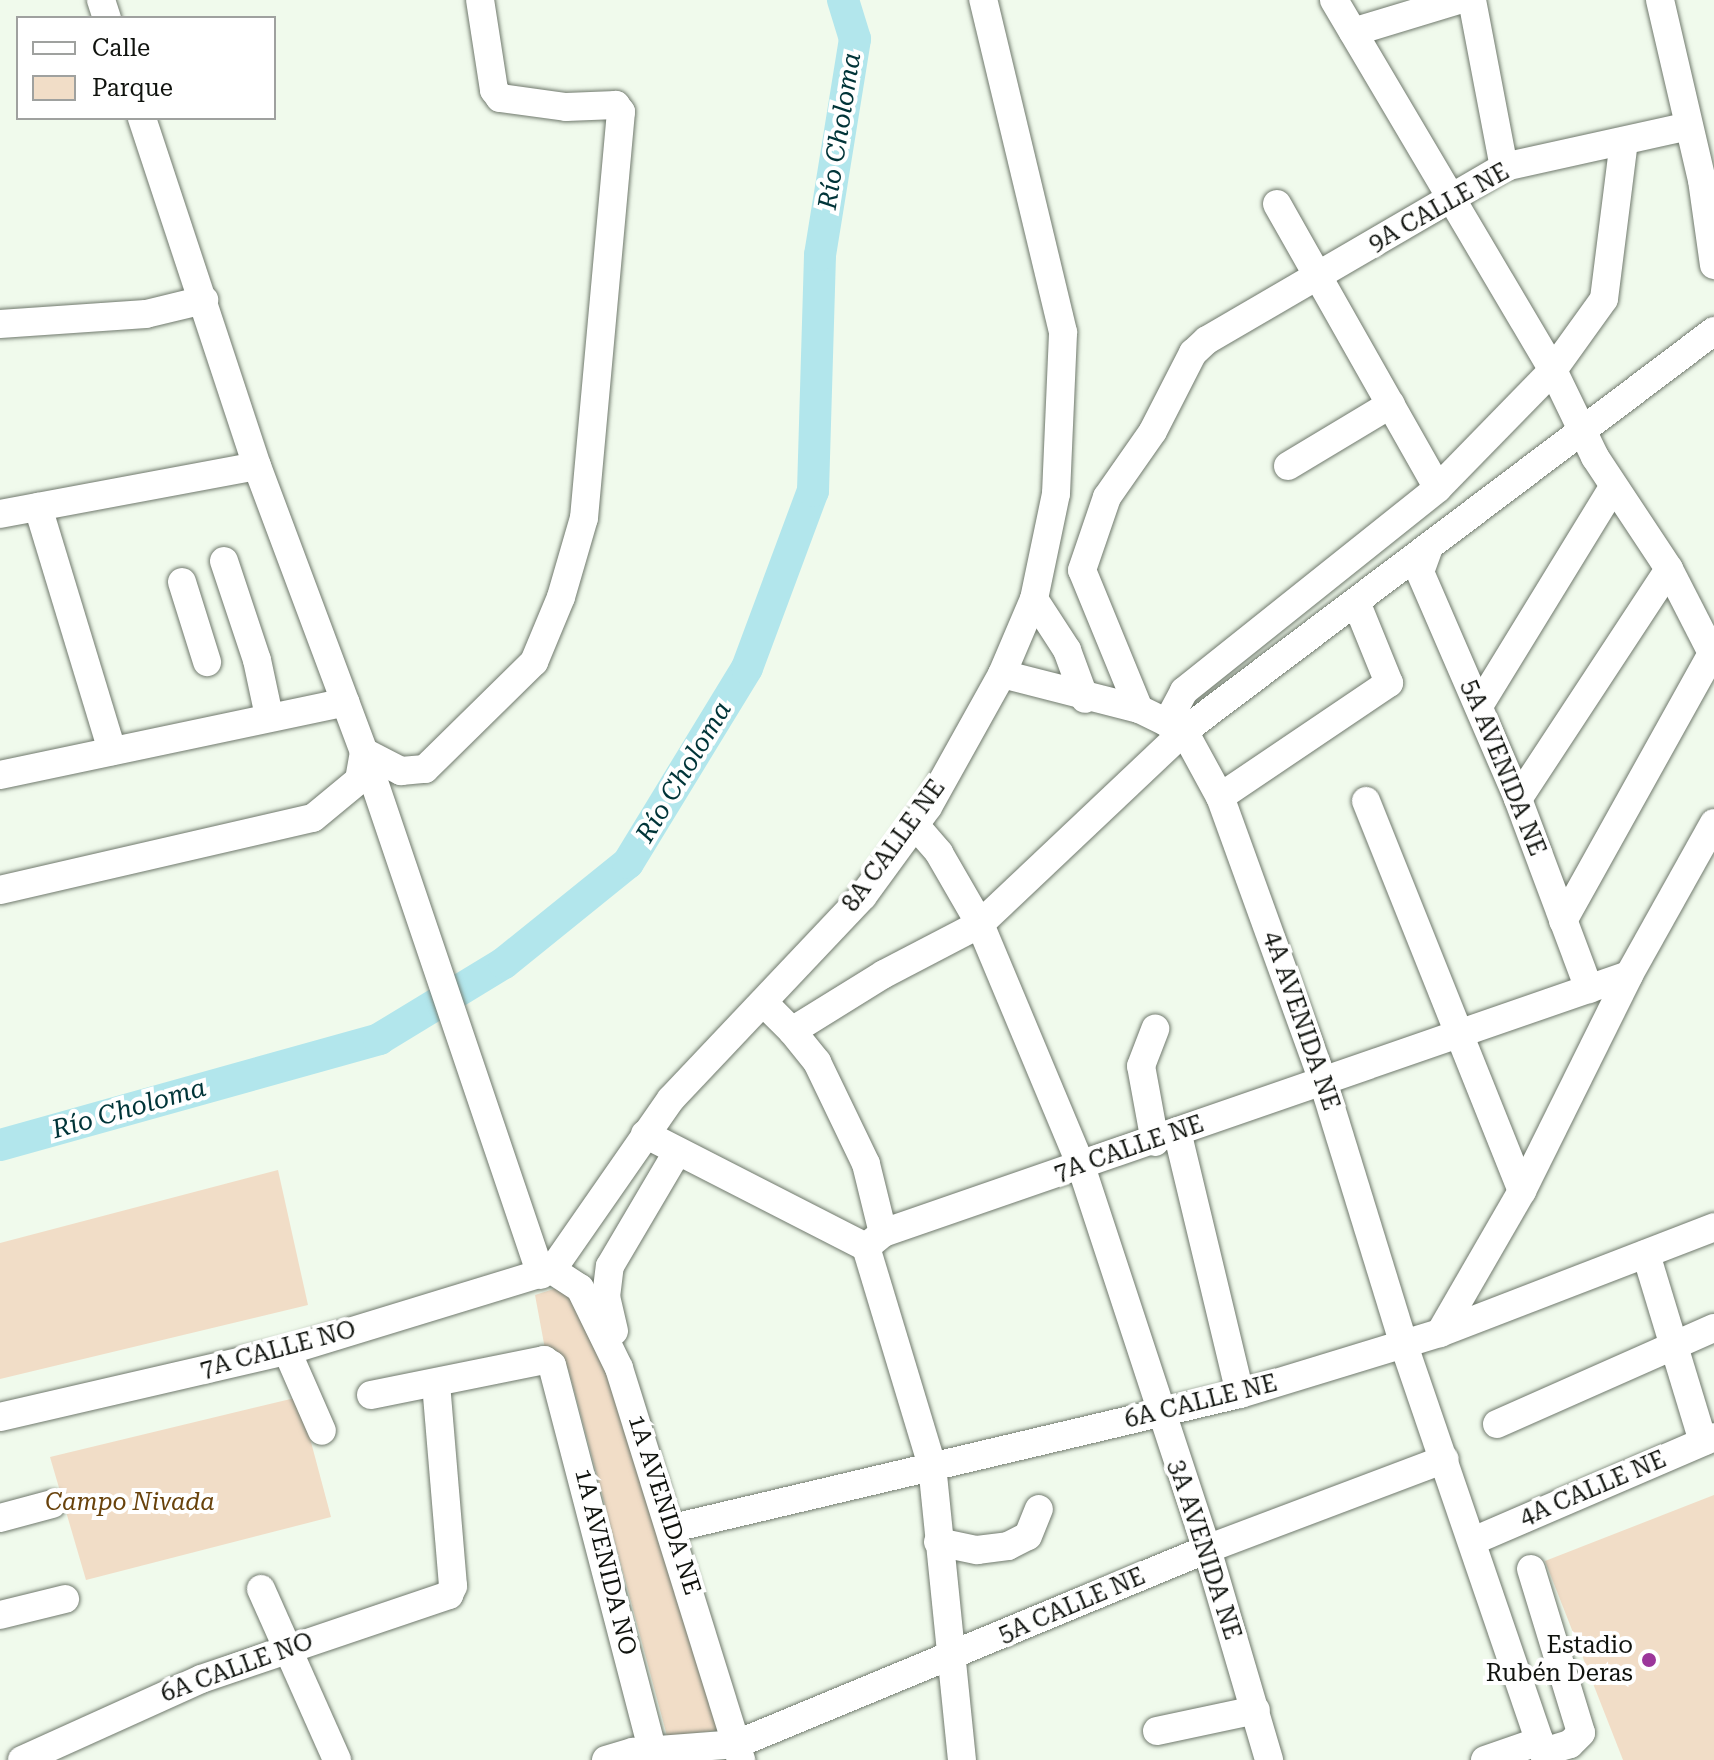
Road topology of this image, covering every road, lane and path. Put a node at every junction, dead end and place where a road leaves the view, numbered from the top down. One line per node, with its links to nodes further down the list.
1 (480, 0): 47 (street)
2 (983, 0): 33 (street, 8A CALLE NE)
3 (1334, 0): 7 (street)
4 (1458, 0): 7 (street)
5 (1472, 0): 11 (street)
6 (1660, 0): 9 (street)
7 (1353, 32): 13 (street)
8 (143, 120): 17 (street)
9 (1689, 126): 10 (street, 9A CALLE NE); 12 (street)
10 (1624, 141): 11 (street, 9A CALLE NE); 20 (street)
11 (1504, 167): 13 (street, 9A CALLE NE)
12 (1708, 177): 15 (street)
13 (1448, 198): 16 (street, 9A CALLE NE); 20 (street)
14 (1277, 204): 16 (street)
15 (1714, 265)
16 (1320, 276): 21 (street); 43 (street, 9A CALLE NE)
17 (204, 300): 18 (street); 23 (street)
18 (0, 324)
19 (1714, 331): 22 (street)
20 (1553, 370): 22 (street); 26 (street)
21 (1391, 404): 24 (street); 26 (street)
22 (1580, 427): 25 (street); 29 (street)
23 (257, 466): 27 (street); 41 (street)
24 (1288, 466)
25 (1613, 487): 31 (street); 42 (street)
26 (1438, 488): 45 (street)
27 (38, 507): 28 (street); 46 (street)
28 (0, 514)
29 (1428, 550): 34 (street); 42 (street, 5A AVENIDA NE)
30 (224, 561): 35 (street)
31 (1669, 569): 37 (street); 50 (street)
32 (182, 582): 36 (street)
33 (1034, 599): 39 (street, 8A CALLE NE); 40 (street)
34 (1357, 604): 45 (street); 49 (street)
35 (237, 605): 36 (street); 44 (street)
36 (194, 617): 38 (street)
37 (1713, 655): 55 (street)
38 (207, 662)
39 (1002, 674): 40 (street); 53 (street, 8A CALLE NE)
40 (1085, 699): 43 (street)
41 (345, 702): 44 (street); 47 (street)
42 (1479, 706): 50 (street, 5A AVENIDA NE)
43 (1139, 709): 45 (street)
44 (269, 716): 46 (street)
45 (1176, 727): 49 (street, 4A AVENIDA NE); 56 (street)
46 (112, 751): 48 (street)
47 (364, 752): 54 (street); 72 (street)
48 (0, 775)
49 (1220, 797): 63 (street, 4A AVENIDA NE)
50 (1518, 799): 55 (street, 5A AVENIDA NE)
51 (1366, 801): 62 (street)
52 (1714, 823): 57 (street)
53 (915, 825): 56 (street, 3A AVENIDA NE); 59 (street, 8A CALLE NE)
54 (0, 890)
55 (1563, 921): 58 (street, 5A AVENIDA NE)
56 (980, 924): 61 (street); 67 (street, 3A AVENIDA NE)
57 (1629, 975): 58 (street, 7A CALLE NE); 68 (street)
58 (1589, 989): 62 (street, 7A CALLE NE)
59 (765, 1004): 61 (street); 64 (street)
60 (1155, 1029): 65 (street)
61 (792, 1031): 70 (street)
62 (1461, 1037): 63 (street, 7A CALLE NE); 68 (street)
63 (1323, 1081): 65 (street, 7A CALLE NE); 76 (street, 4A AVENIDA NE)
64 (645, 1134): 66 (street); 72 (street)
65 (1166, 1136): 67 (street, 7A CALLE NE); 80 (street)
66 (676, 1154): 70 (street); 78 (street)
67 (1081, 1166): 70 (street, 7A CALLE NE); 82 (street, 3A AVENIDA NE)
68 (1522, 1191): 74 (street)
69 (1714, 1227): 71 (street, 6A CALLE NE)
70 (874, 1240): 88 (street)
71 (1646, 1254): 74 (street, 6A CALLE NE); 75 (street)
72 (546, 1273): 77 (street, 7A CALLE NO); 78 (street, 1A AVENIDA NE)
73 (1714, 1328): 75 (street)
74 (1440, 1333): 76 (street, 6A CALLE NE)
75 (1677, 1343): 84 (street); 86 (street)
76 (1404, 1345): 80 (street, 6A CALLE NE); 87 (street, 4A AVENIDA NE)
77 (287, 1351): 83 (street, 7A CALLE NO); 85 (street)
78 (619, 1368): 92 (street, 1A AVENIDA NE)
79 (436, 1384): 81 (street); 100 (street, 6A CALLE NO); 106 (street, 1A AVENIDA NO)
80 (1240, 1394): 82 (street, 6A CALLE NE)
81 (371, 1395)
82 (1159, 1415): 88 (street, 6A CALLE NE); 95 (street, 3A AVENIDA NE)
83 (0, 1417)
84 (1497, 1424)
85 (322, 1431)
86 (1708, 1440): 93 (street, 4A CALLE NE)
87 (1445, 1459): 93 (street, 4A AVENIDA NE); 95 (street, 5A CALLE NE)
88 (932, 1465): 92 (street, 6A CALLE NE); 94 (street)
89 (52, 1504): 91 (street)
90 (1039, 1509): 94 (street)
91 (0, 1518)
92 (673, 1528): 105 (street, 1A AVENIDA NE)
93 (1473, 1541): 104 (street, 4A AVENIDA NE)
94 (938, 1542): 101 (street)
95 (1207, 1549): 101 (street, 5A CALLE NE); 102 (street, 3A AVENIDA NE)
96 (1531, 1569): 104 (street)
97 (261, 1589): 100 (street)
98 (65, 1599): 99 (street)
99 (0, 1615)
100 (287, 1648): 107 (street, 6A CALLE NO); 108 (street)
101 (954, 1656): 105 (street, 5A CALLE NE); 110 (street)
102 (1256, 1710): 103 (street); 111 (street, 3A AVENIDA NE)
103 (1157, 1731)
104 (1543, 1751): 112 (street)
105 (739, 1752): 106 (street, 5A CALLE NE)
106 (654, 1755): 109 (street, 5A CALLE NE)
107 (22, 1760)
108 (337, 1760)
109 (606, 1760)
110 (962, 1760)
111 (1269, 1760)
112 (1485, 1760)

